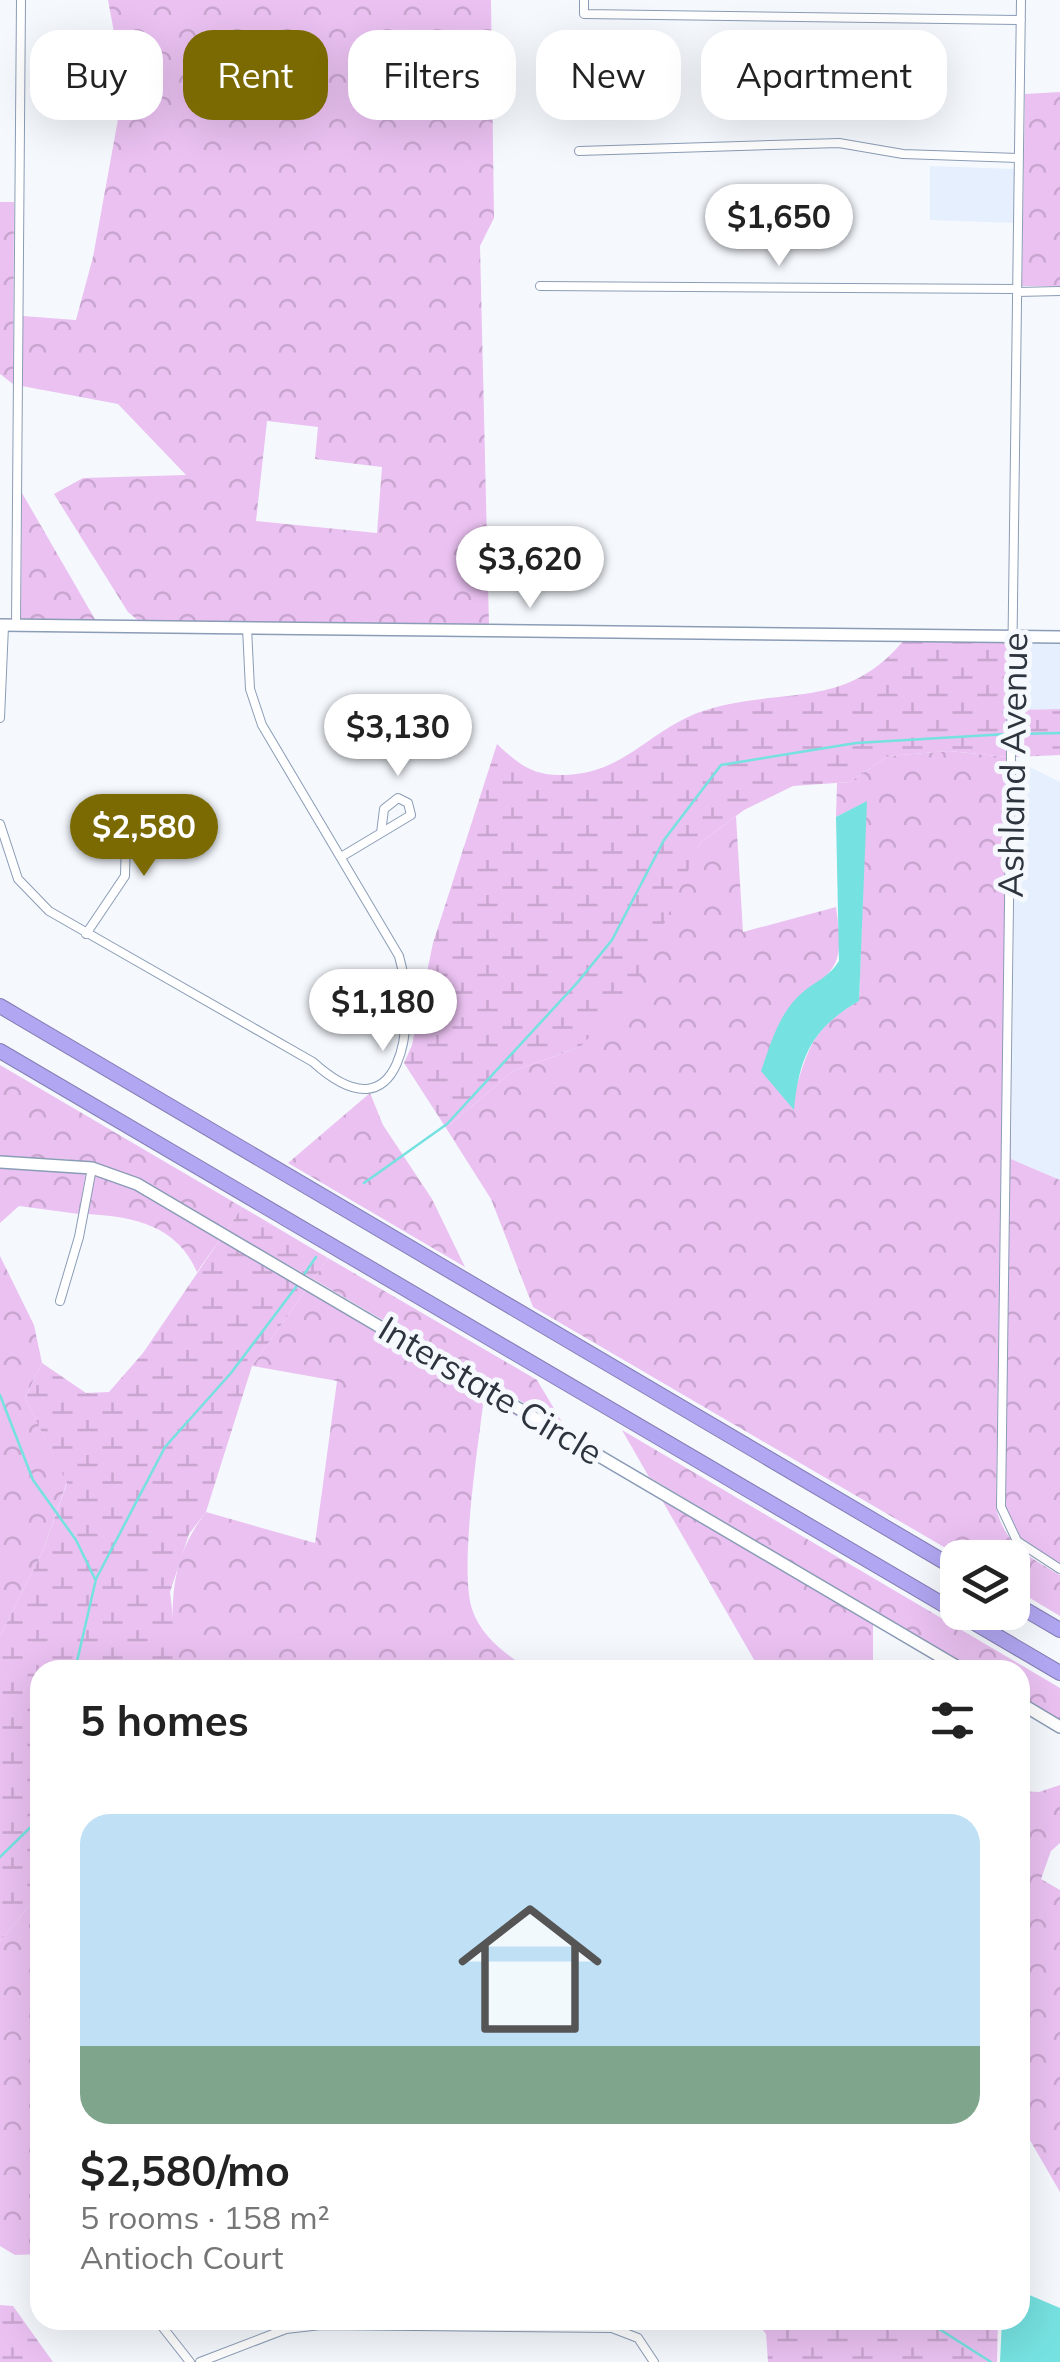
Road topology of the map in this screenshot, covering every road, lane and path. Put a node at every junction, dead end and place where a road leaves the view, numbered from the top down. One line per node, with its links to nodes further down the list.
1 (21, 0): 10 (street)
2 (584, 0): 4 (street)
3 (1021, 0): 4 (street, Ashland Avenue)
4 (1021, 20): 6 (street, Ashland Avenue)
5 (579, 151): 6 (street)
6 (1019, 158): 8 (street, Ashland Avenue)
7 (540, 286): 8 (street)
8 (1017, 290): 9 (street); 13 (street, Ashland Avenue)
9 (1060, 291)
10 (7, 626): 11 (street); 14 (street)
11 (247, 628): 13 (street); 18 (street)
12 (1060, 636): 13 (street)
13 (1013, 637): 26 (street, Ashland Avenue)
14 (0, 718)
15 (127, 802): 19 (street)
16 (0, 824): 19 (street)
17 (381, 832): 17 (street); 18 (street)
18 (340, 858): 19 (street)
19 (86, 934)
20 (0, 1006): 25 (highway)
21 (0, 1051): 30 (highway)
22 (0, 1162): 23 (street, Interstate Circle)
23 (92, 1168): 24 (street); 29 (street, Interstate Circle)
24 (60, 1301)
25 (940, 1559)
26 (1060, 1570)
27 (1030, 1612): 28 (highway)
28 (1060, 1630)
29 (946, 1660)
30 (1060, 1673)
31 (1030, 1709): 32 (street)
32 (1060, 1727)
33 (165, 2330): 36 (street)
34 (272, 2330): 37 (street)
35 (617, 2330): 38 (street)
36 (190, 2362)
37 (200, 2362)
38 (654, 2362)

